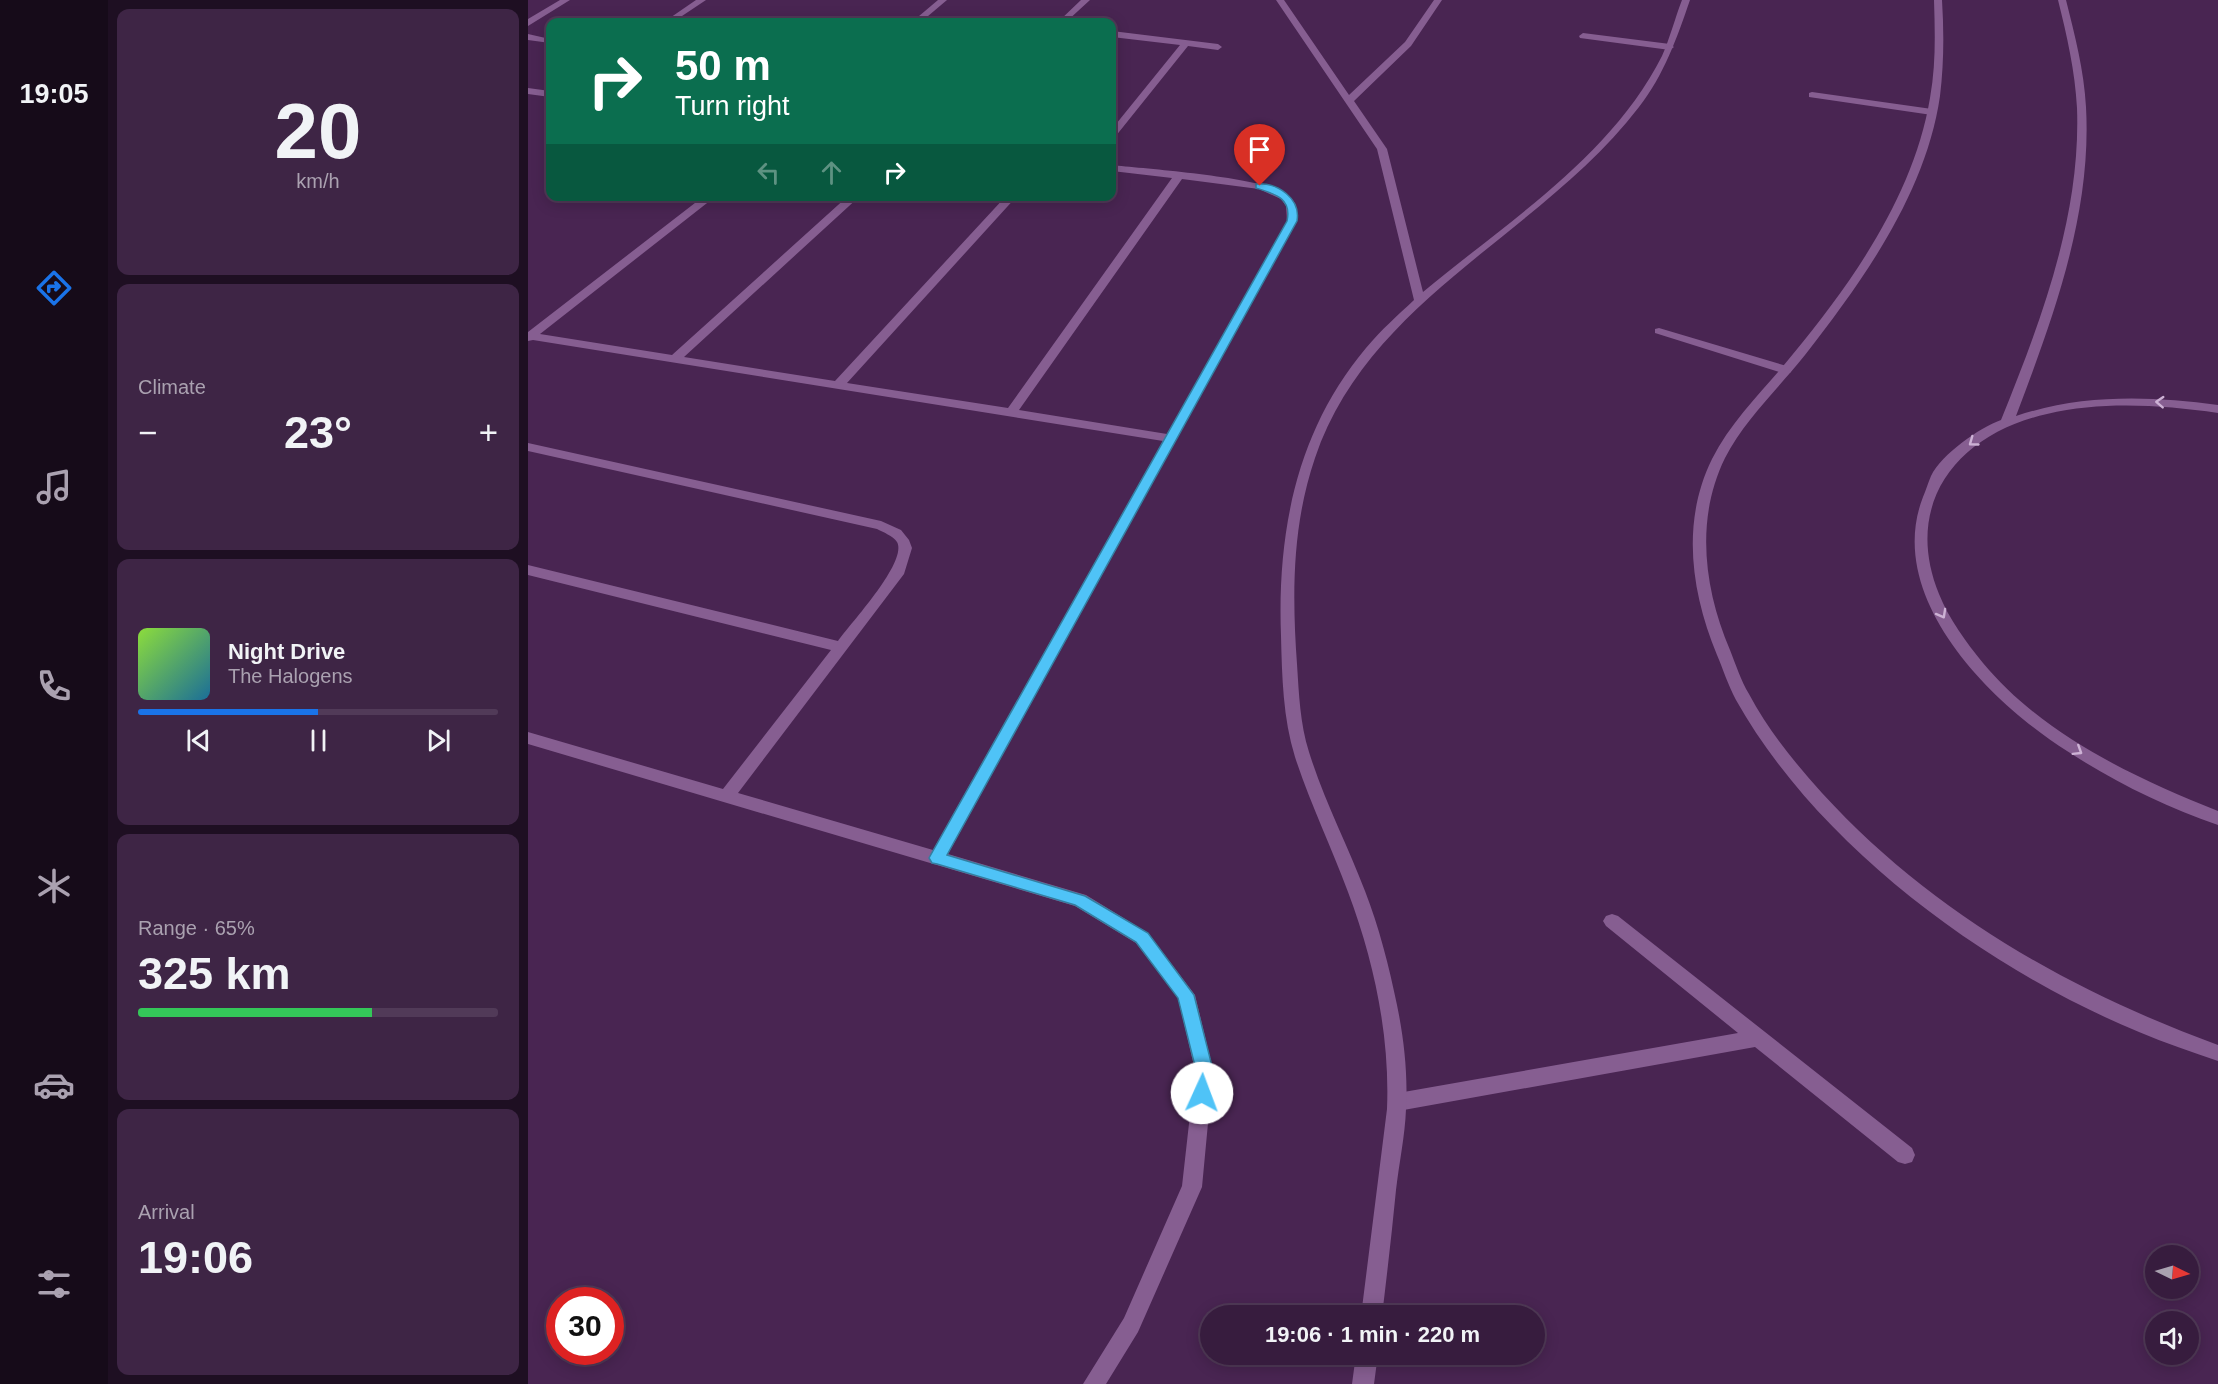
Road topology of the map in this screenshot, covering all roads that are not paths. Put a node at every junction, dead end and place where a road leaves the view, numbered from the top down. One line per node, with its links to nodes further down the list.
1 (566, 0): 13 (street)
2 (702, 0): 10 (street)
3 (944, 0): 11 (street)
4 (1086, 0): 12 (street)
5 (1280, 0): 24 (street)
6 (1438, 0): 24 (street)
7 (1686, 0): 20 (street)
8 (1938, 0): 25 (street)
9 (2061, 0): 40 (street)
10 (674, 18)
11 (921, 18)
12 (1066, 18)
13 (528, 23)
14 (1116, 34): 18 (street)
15 (1582, 36): 20 (street)
16 (528, 37): 17 (street)
17 (546, 40)
18 (1186, 43): 19 (street); 26 (street)
19 (1218, 47)
20 (1670, 47): 32 (street)
21 (528, 91): 22 (street)
22 (546, 93)
23 (1812, 95): 25 (street)
24 (1349, 100): 32 (street)
25 (1932, 112): 36 (street)
26 (1116, 130)
27 (1116, 168): 28 (street)
28 (1179, 176): 39 (street); 41 (street)
29 (705, 201): 34 (street)
30 (849, 201): 35 (street)
31 (1007, 201): 37 (street)
32 (1420, 300): 52 (street)
33 (1659, 331): 36 (street)
34 (529, 337): 35 (street)
35 (675, 359): 37 (street)
36 (1785, 370): 51 (street)
37 (838, 385): 39 (street)
38 (2218, 409): 40 (street, one-way to 40)
39 (1011, 413): 41 (street)
40 (2007, 422): 47 (street, one-way to 47)
41 (1171, 438): 48 (street)
42 (528, 447): 44 (street)
43 (528, 570): 44 (street)
44 (841, 647): 46 (street)
45 (528, 738): 46 (street)
46 (726, 797): 48 (street)
47 (2218, 818)
48 (937, 858): 56 (street)
49 (1612, 921): 50 (street)
50 (1757, 1038): 52 (street); 53 (street)
51 (2218, 1053)
52 (1398, 1102): 54 (street)
53 (1905, 1155)
54 (1372, 1305)
55 (1365, 1365): 57 (street)
56 (1094, 1384)
57 (1363, 1384)

